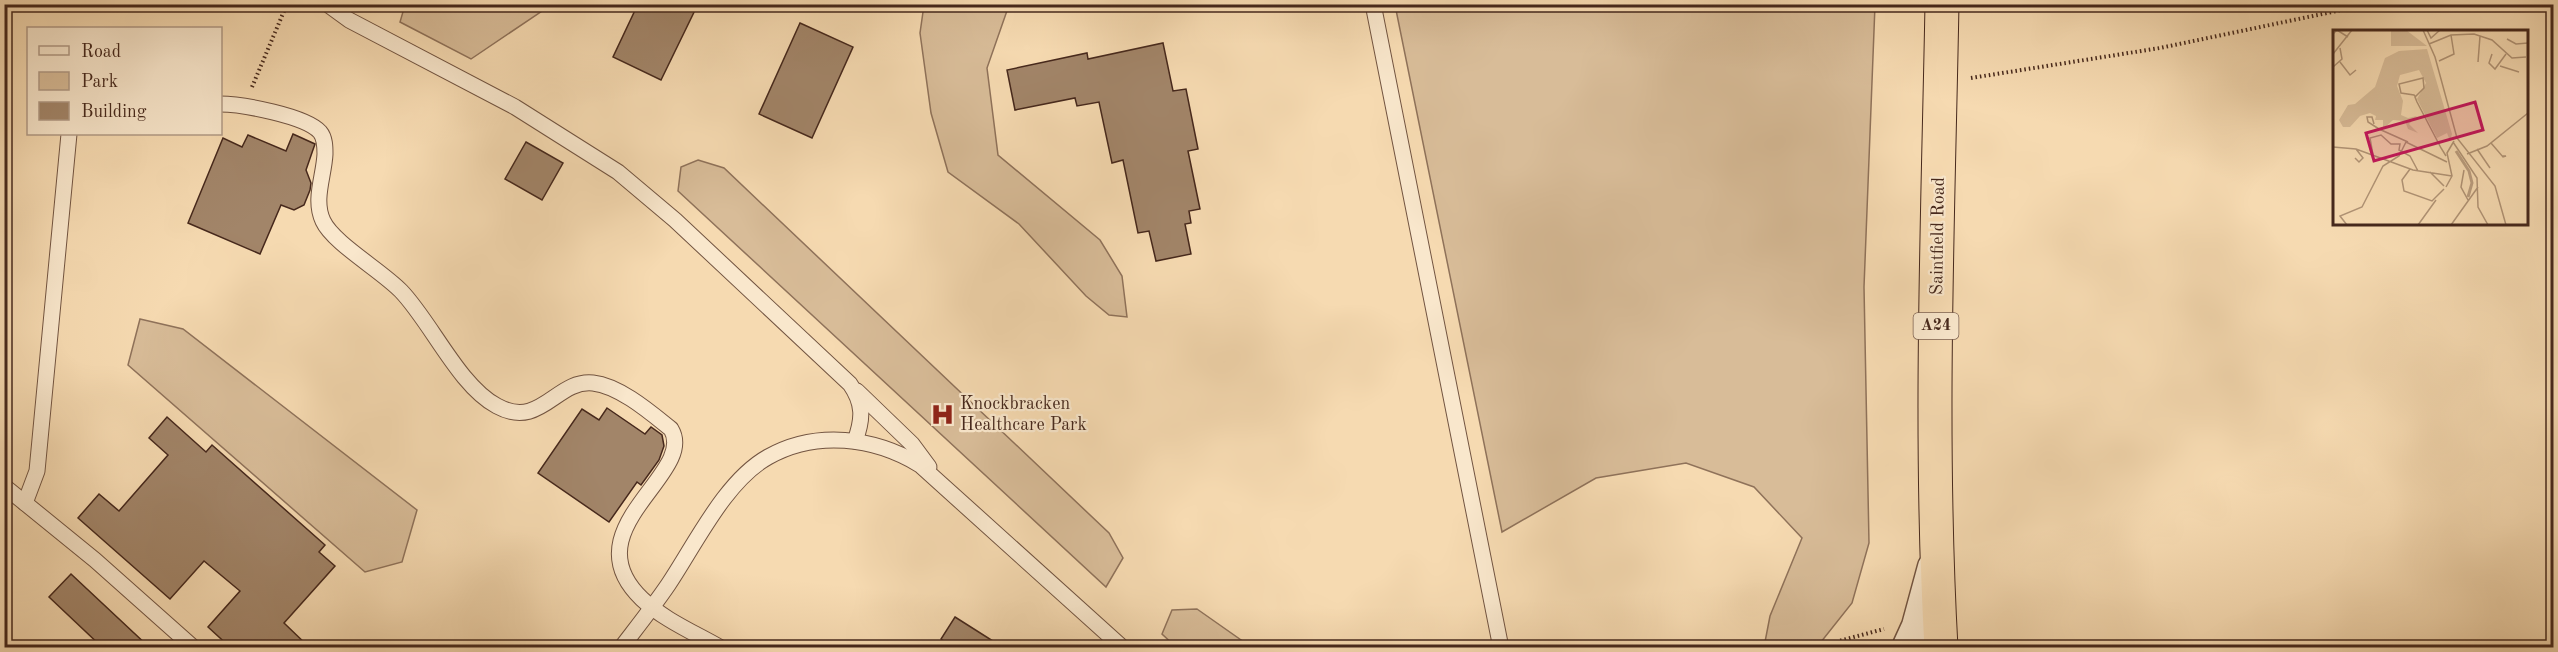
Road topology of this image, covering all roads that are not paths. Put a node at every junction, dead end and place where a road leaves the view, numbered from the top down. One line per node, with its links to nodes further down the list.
1 (327, 4): 6 (lane)
2 (1373, 4): 18 (lane)
3 (1942, 4): 11 (highway, Saintfield Road / A24)
4 (222, 104): 12 (lane)
5 (69, 135): 10 (lane)
6 (850, 384): 7 (lane); 8 (lane)
7 (855, 441): 8 (lane); 12 (lane)
8 (940, 483): 17 (lane)
9 (4, 486): 10 (lane)
10 (25, 503): 14 (lane)
11 (1936, 552): 13 (street); 19 (highway, Saintfield Road / A24)
12 (652, 607): 15 (lane); 16 (lane)
13 (1898, 637)
14 (194, 648)
15 (621, 648)
16 (721, 648)
17 (1123, 648)
18 (1501, 648)
19 (1941, 648)

